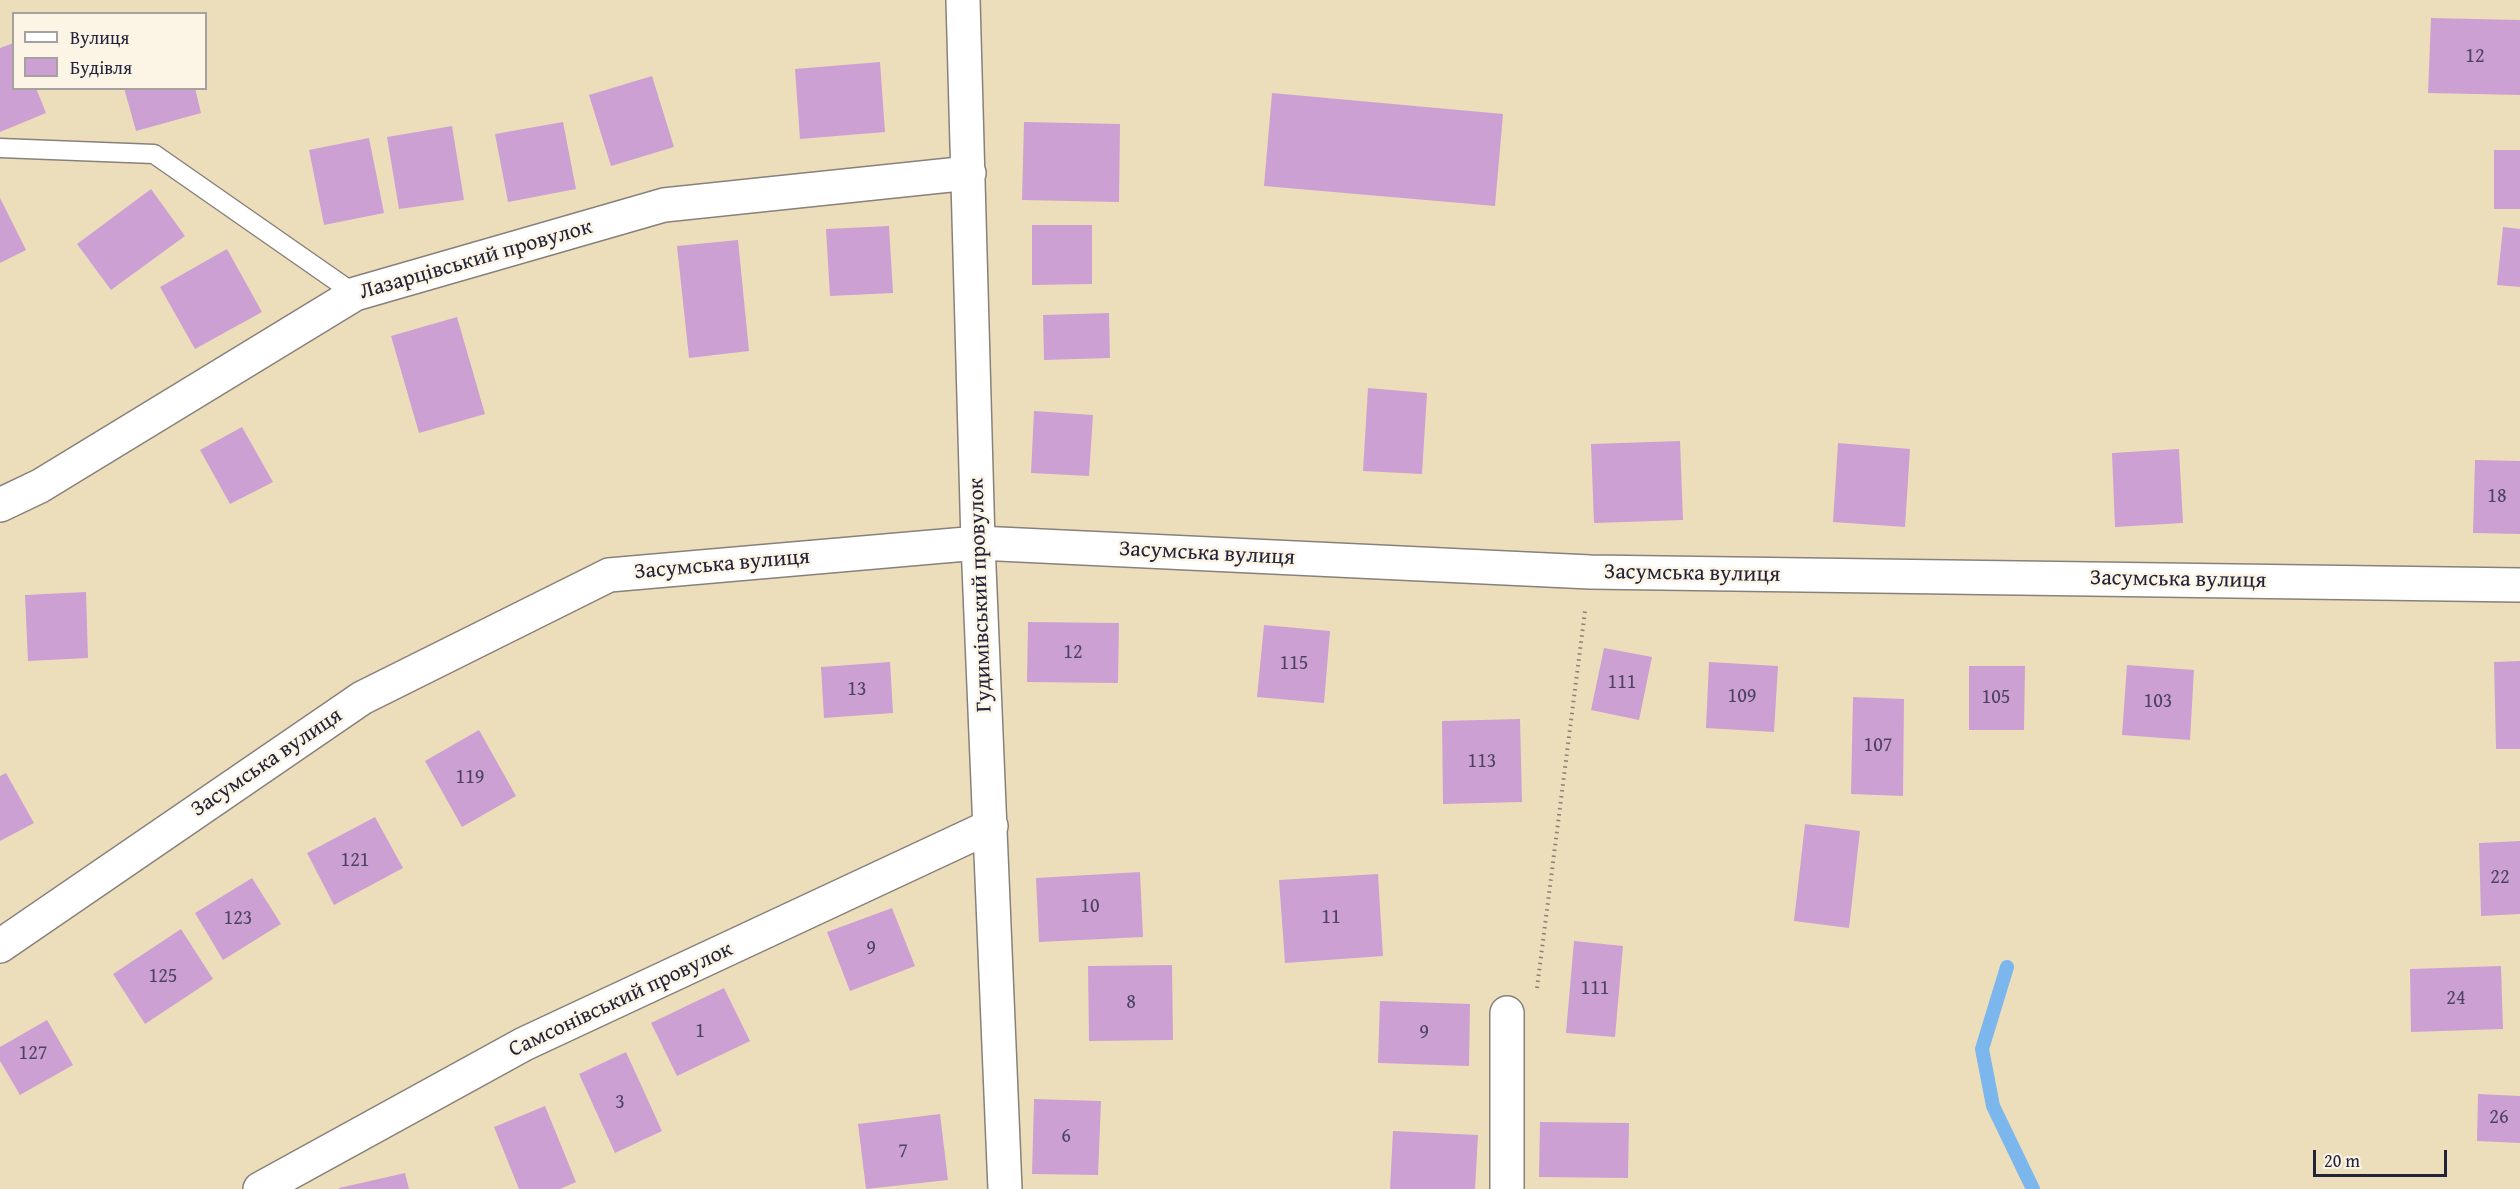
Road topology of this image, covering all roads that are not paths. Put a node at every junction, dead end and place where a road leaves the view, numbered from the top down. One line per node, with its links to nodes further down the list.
1 (963, 0): 3 (street, Гудимівський провулок)
2 (0, 148): 4 (lane)
3 (969, 173): 4 (street, Лазарцівський провулок); 6 (street, Гудимівський провулок)
4 (355, 294): 5 (street, Лазарцівський провулок)
5 (0, 505)
6 (978, 543): 7 (street, Засумська вулиця); 8 (street, Гудимівський провулок); 9 (street, Засумська вулиця)
7 (2520, 585)
8 (991, 826): 11 (street, Самсонівський провулок); 12 (street, Гудимівський провулок)
9 (0, 946)
10 (1507, 1013): 13 (street)
11 (260, 1189)
12 (1005, 1189)
13 (1507, 1189)

